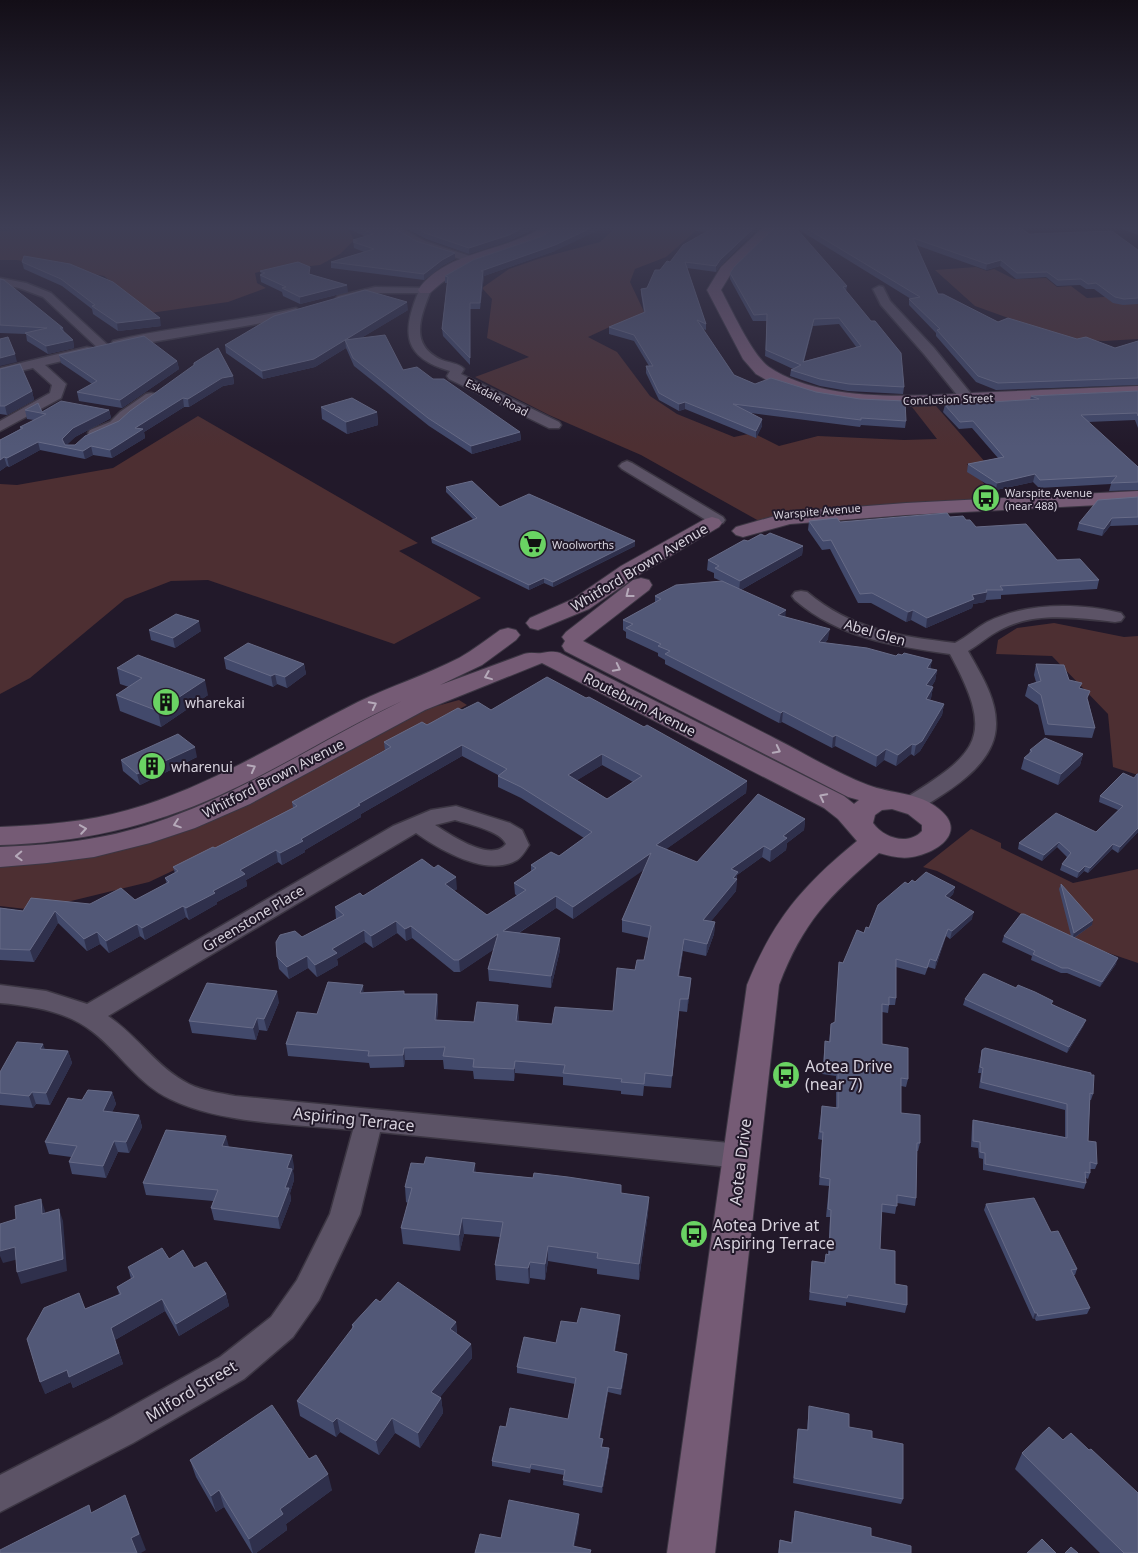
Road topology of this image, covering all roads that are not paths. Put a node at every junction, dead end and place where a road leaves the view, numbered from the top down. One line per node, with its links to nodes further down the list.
1 (53, 300): 8 (street)
2 (336, 300): 6 (street)
3 (420, 300): 18 (street, Eskdale Road)
4 (720, 300): 13 (street, Conclusion Street)
5 (884, 300): 13 (street)
6 (326, 303)
7 (308, 308): 8 (street)
8 (104, 347): 9 (street)
9 (36, 364): 10 (street); 14 (street)
10 (0, 372)
11 (164, 388): 17 (street)
12 (1138, 391): 13 (street, Conclusion Street)
13 (967, 398)
14 (49, 401): 15 (street); 19 (street)
15 (66, 404)
16 (105, 411): 17 (street)
17 (125, 415): 20 (street)
18 (554, 426)
19 (0, 427)
20 (81, 440)
21 (627, 466): 23 (street)
22 (1138, 497): 23 (street, Warspite Avenue)
23 (726, 525): 26 (street, Whitford Brown Avenue); 28 (street, Whitford Brown Avenue, one-way to 28)
24 (801, 596): 29 (street, Abel Glen)
25 (1115, 618): 29 (street)
26 (538, 623): 27 (street, Whitford Brown Avenue); 28 (street, Routeburn Avenue)
27 (508, 635): 30 (street, Routeburn Avenue); 36 (street, Whitford Brown Avenue, one-way to 27)
28 (574, 641): 30 (street, Whitford Brown Avenue); 31 (street, Routeburn Avenue, one-way to 31)
29 (957, 649): 33 (street)
30 (542, 658): 31 (street, Routeburn Avenue); 37 (street, Whitford Brown Avenue, one-way to 37)
31 (647, 695): 32 (street, Routeburn Avenue)
32 (741, 743): 33 (street, Routeburn Avenue, one-way to 33); 35 (street, Routeburn Avenue, one-way to 32)
33 (902, 802): 35 (street); 35 (street, Routeburn Avenue)
34 (419, 824): 39 (street, Greenstone Place)
35 (868, 834): 41 (street, Aotea Drive)
36 (0, 836)
37 (0, 857)
38 (0, 994): 39 (street, Aspiring Terrace)
39 (89, 1016): 40 (street, Aspiring Terrace)
40 (369, 1121): 41 (street, Aspiring Terrace); 42 (street, Milford Street)
41 (740, 1156): 43 (street, Aotea Drive)
42 (0, 1494)
43 (691, 1553)

